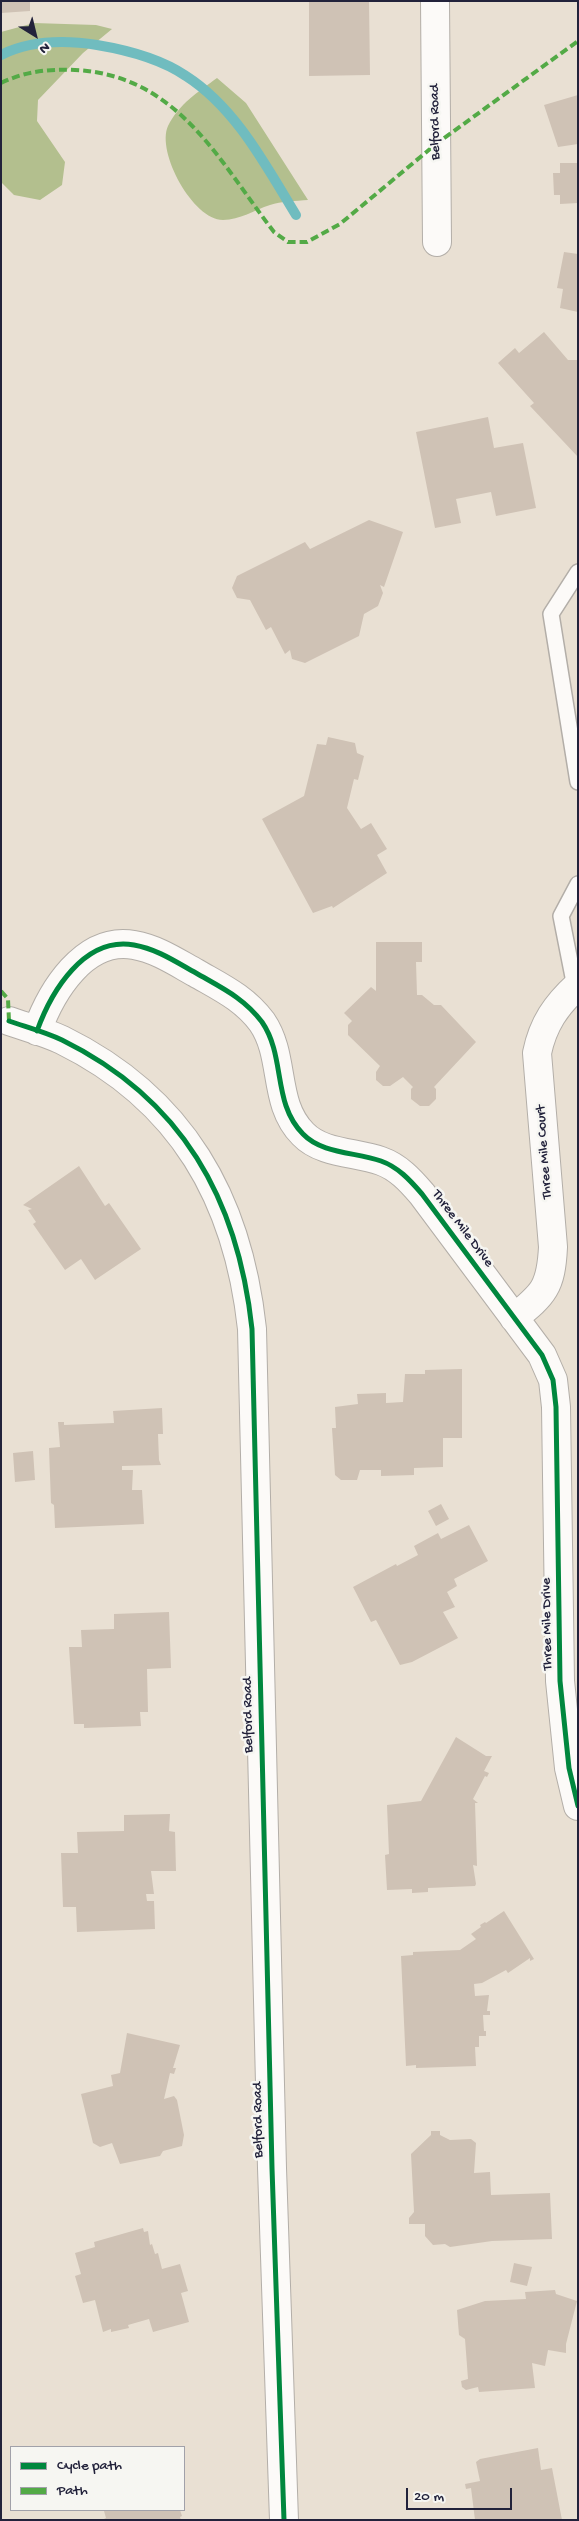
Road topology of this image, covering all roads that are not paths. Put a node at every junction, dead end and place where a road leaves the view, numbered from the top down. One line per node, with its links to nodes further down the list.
1 (435, 1): 2 (street, Belford Road)
2 (437, 242)
3 (578, 572): 4 (lane)
4 (578, 782)
5 (578, 884): 6 (lane)
6 (577, 986): 9 (street, Three Mile Court)
7 (9, 1020): 8 (street, Belford Road)
8 (37, 1031): 9 (street, Three Mile Drive); 11 (street, Belford Road)
9 (514, 1318): 10 (street, Three Mile Drive)
10 (578, 1806)
11 (284, 2520)

